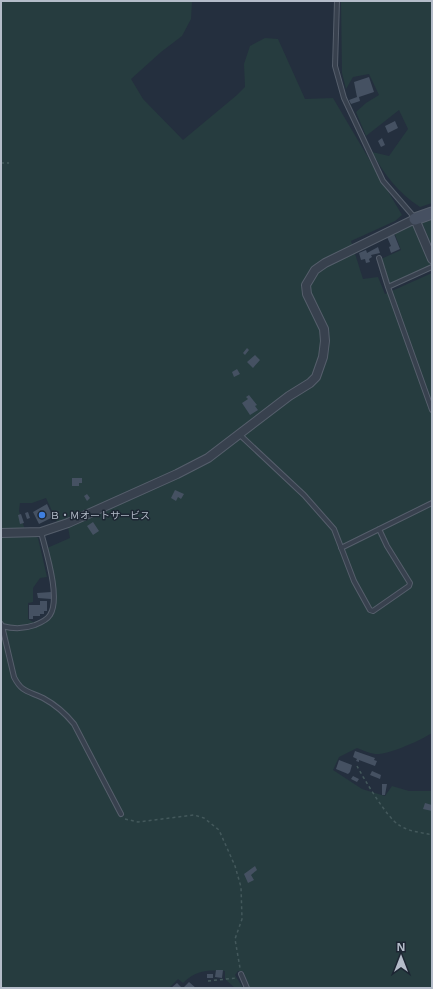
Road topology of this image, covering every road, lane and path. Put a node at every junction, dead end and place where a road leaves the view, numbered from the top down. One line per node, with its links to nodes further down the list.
1 (337, 1): 5 (lane)
2 (1, 163): 3 (path)
3 (10, 163)
4 (432, 213): 5 (street)
5 (415, 219): 7 (street); 11 (street)
6 (379, 258): 9 (lane)
7 (432, 259)
8 (432, 267): 9 (lane)
9 (388, 287): 10 (lane)
10 (432, 410)
11 (240, 435): 14 (street); 16 (lane)
12 (432, 503): 13 (lane)
13 (379, 529): 16 (lane); 16 (lane)
14 (41, 532): 15 (street); 17 (lane)
15 (1, 533)
16 (341, 548)
17 (1, 625): 19 (lane)
18 (357, 766): 20 (path)
19 (120, 814): 21 (path)
20 (432, 835)
21 (242, 976): 22 (path); 23 (lane)
22 (208, 981)
23 (247, 988)

